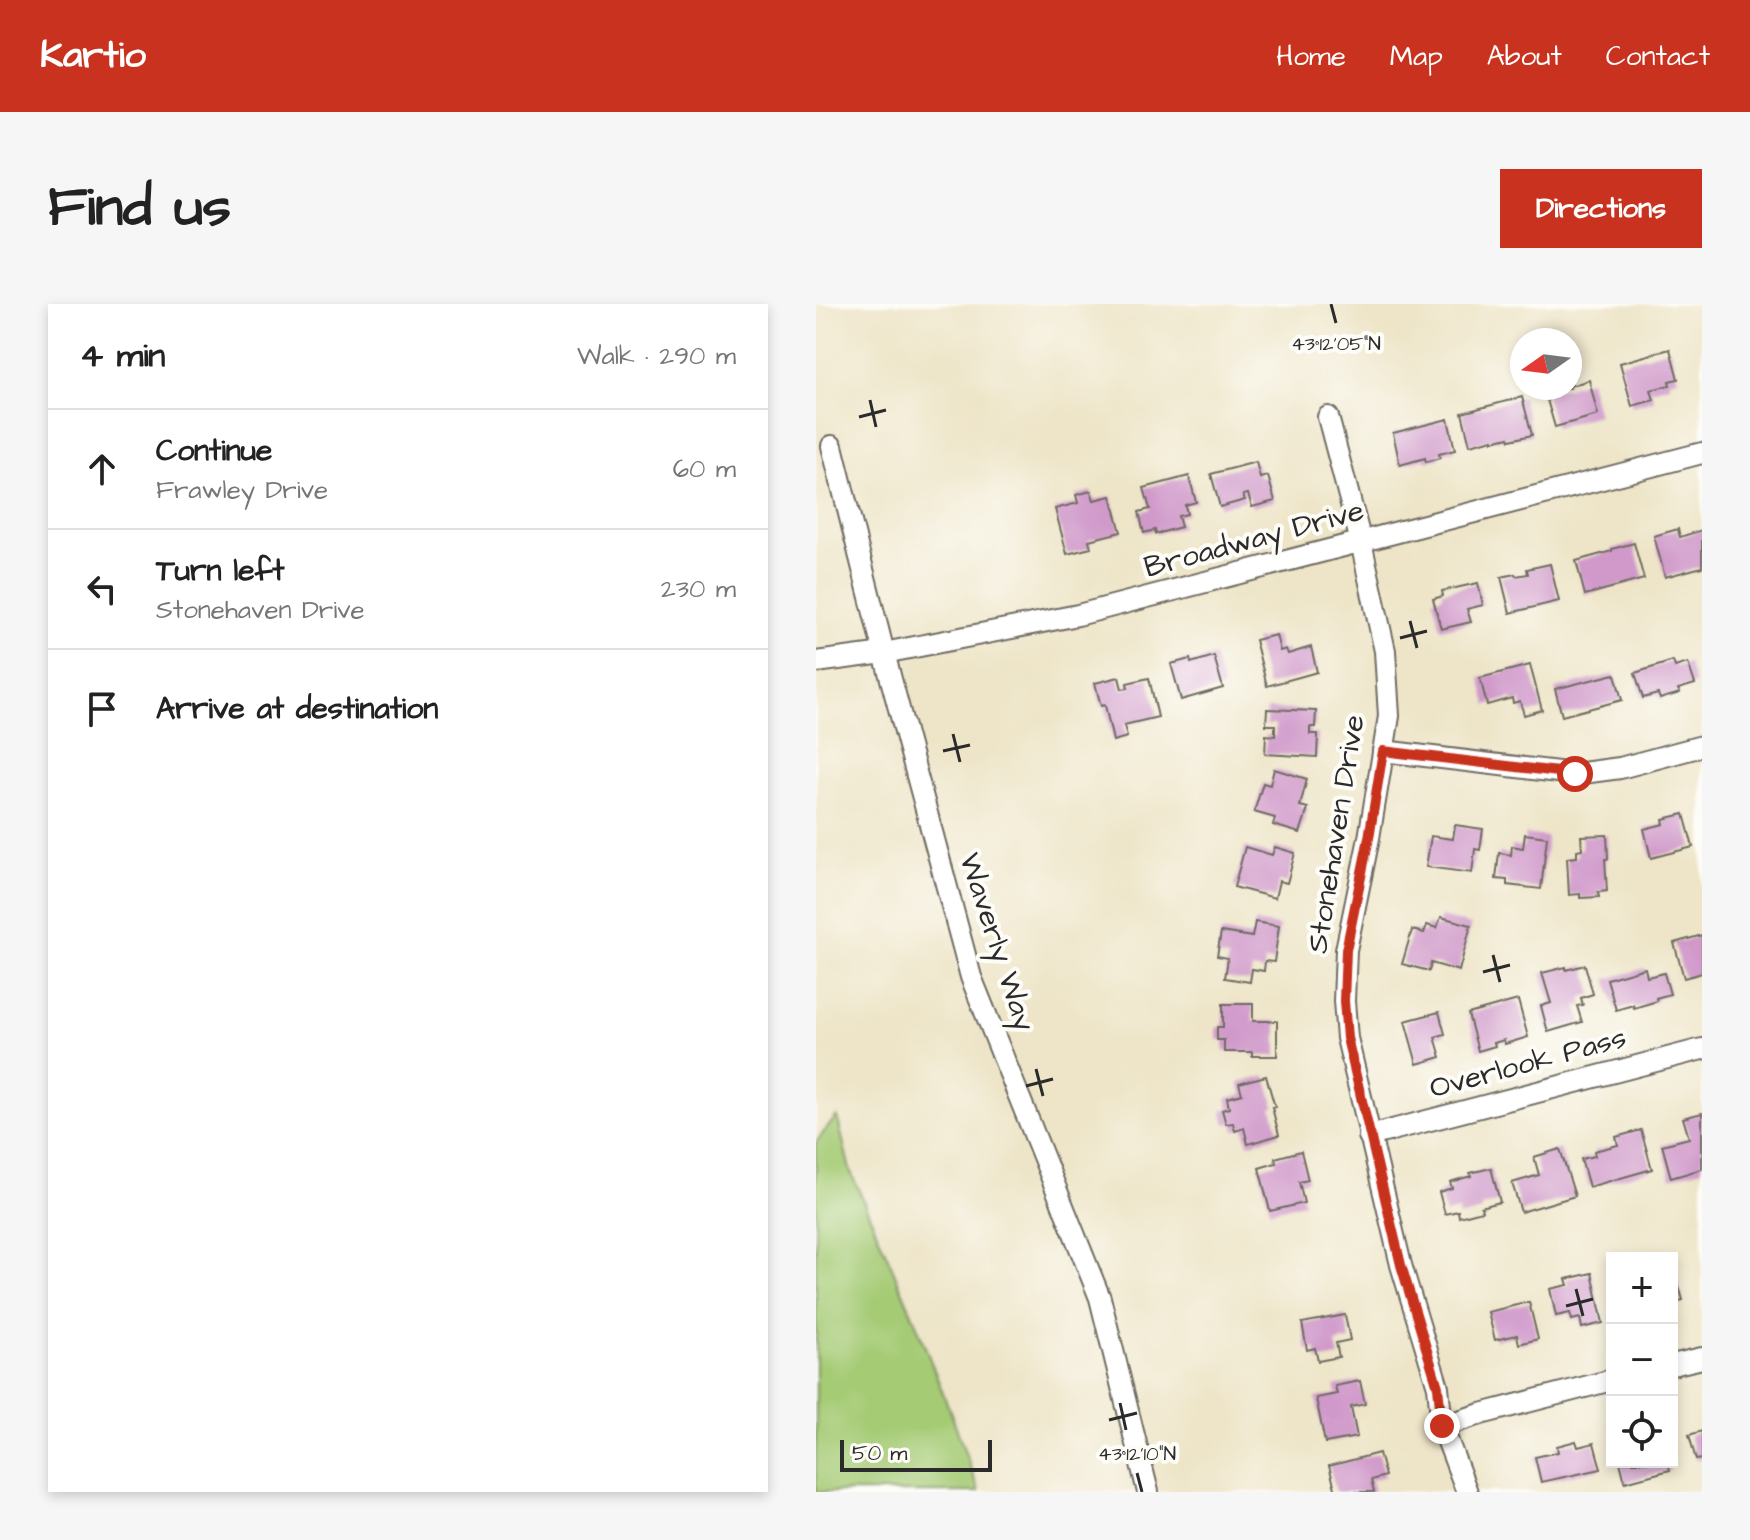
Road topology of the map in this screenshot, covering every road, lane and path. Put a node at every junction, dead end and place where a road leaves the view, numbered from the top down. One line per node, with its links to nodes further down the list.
1 (1328, 417): 4 (street, Stonehaven Drive)
2 (832, 446): 5 (street, Waverly Way)
3 (1702, 453): 4 (street, Broadway Drive)
4 (1361, 542): 5 (street, Broadway Drive); 8 (street, Stonehaven Drive)
5 (884, 653): 6 (street, Broadway Drive); 15 (street, Waverly Way)
6 (816, 662)
7 (1702, 746): 8 (street)
8 (1383, 751): 10 (street, Stonehaven Drive)
9 (1702, 1049): 10 (street, Overlook Pass)
10 (1369, 1136): 14 (street, Stonehaven Drive)
11 (1702, 1358): 12 (street)
12 (1678, 1364)
13 (1606, 1382): 14 (street)
14 (1442, 1426): 16 (street, Stonehaven Drive)
15 (1148, 1492)
16 (1467, 1492)

